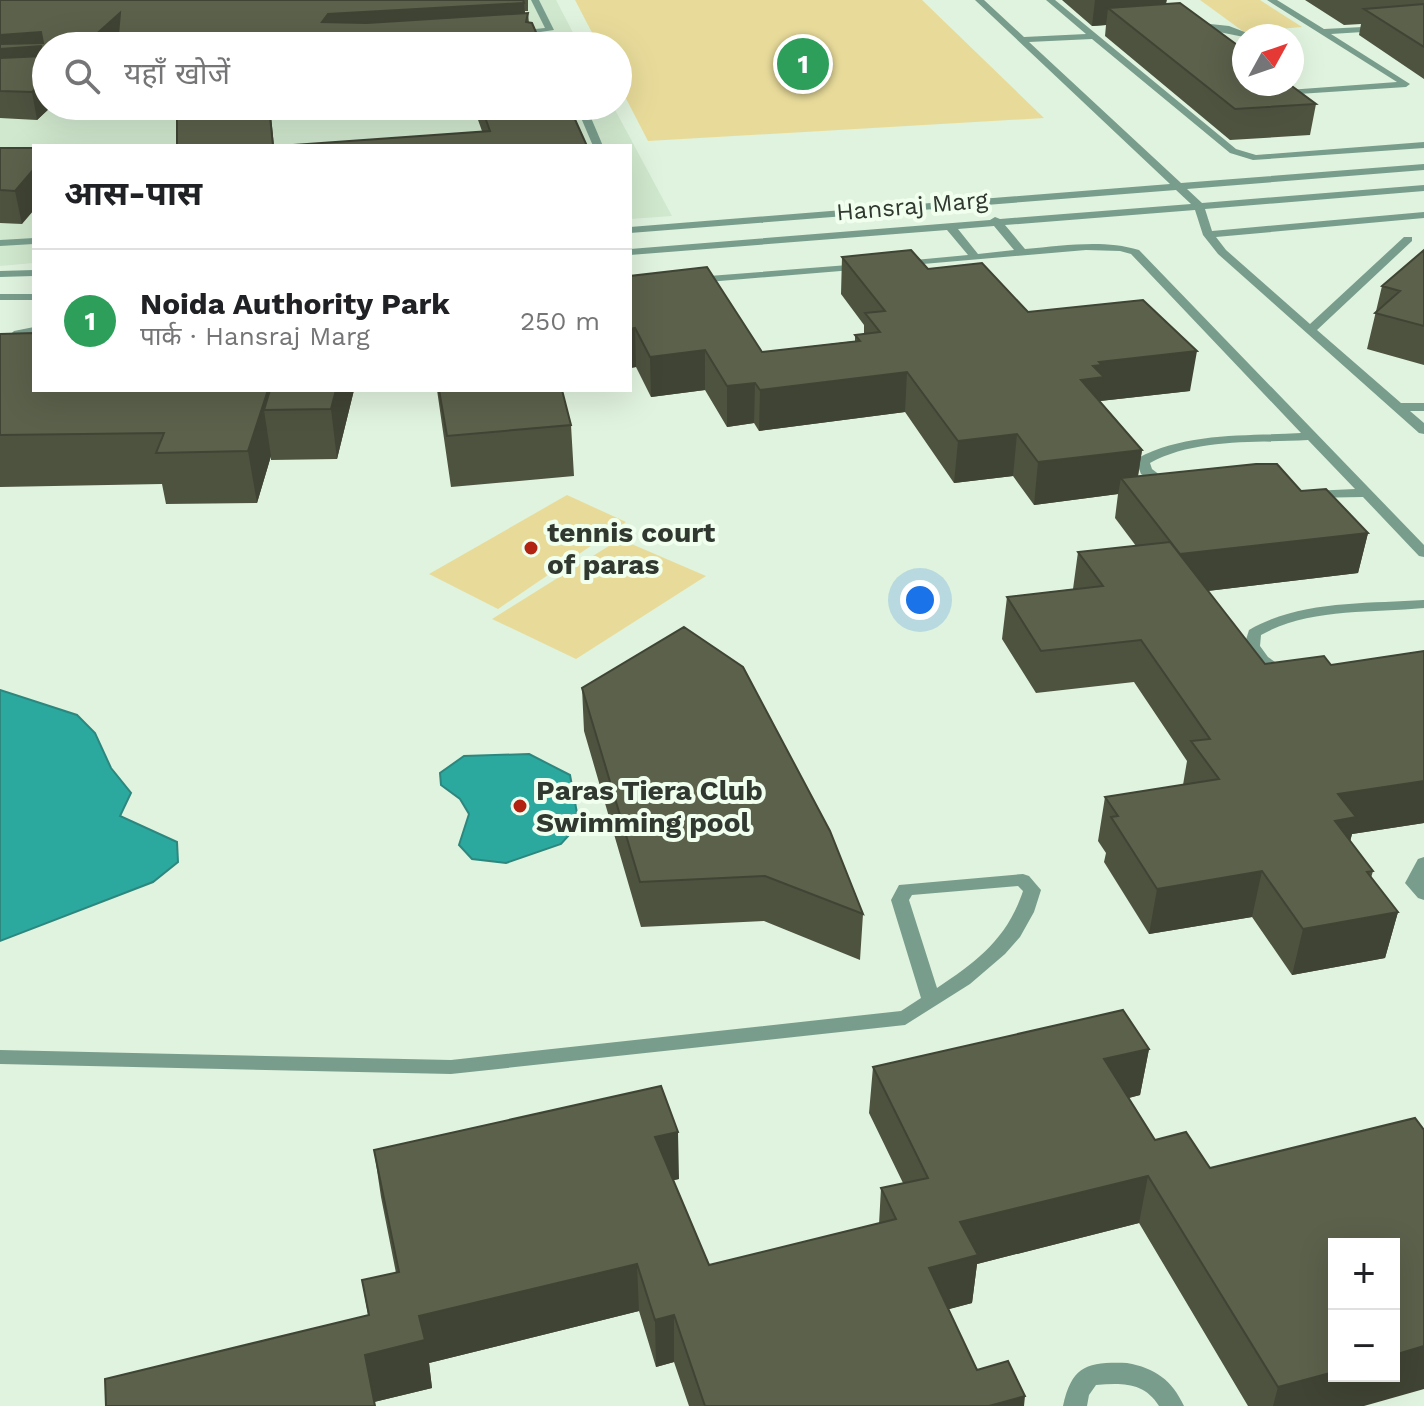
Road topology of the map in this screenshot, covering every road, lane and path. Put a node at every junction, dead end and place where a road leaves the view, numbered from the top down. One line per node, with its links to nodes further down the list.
1 (535, 0): 8 (street)
2 (979, 0): 11 (street)
3 (1050, 0): 10 (street)
4 (1271, 0): 9 (street)
5 (1175, 20): 7 (street)
6 (1395, 27): 9 (street)
7 (1232, 30)
8 (532, 32)
9 (1324, 32): 14 (street)
10 (1094, 33): 11 (street); 12 (street)
11 (1023, 40): 13 (street)
12 (1103, 45): 13 (street); 17 (street)
13 (1033, 50): 19 (street)
14 (1304, 92)
15 (587, 120): 16 (street)
16 (597, 144)
17 (1424, 145)
18 (1424, 167): 19 (street, Hansraj Marg)
19 (1178, 186): 21 (street); 25 (street, Hansraj Marg)
20 (1424, 188): 21 (street, Hansraj Marg)
21 (1199, 206): 23 (street, Hansraj Marg); 26 (street)
22 (1424, 215): 26 (street)
23 (995, 220): 24 (street, Hansraj Marg); 31 (street)
24 (949, 225): 30 (street, Hansraj Marg); 32 (street)
25 (632, 230)
26 (1208, 235): 40 (street)
27 (1408, 239): 40 (street)
28 (32, 241): 29 (street)
29 (0, 243)
30 (632, 252)
31 (1023, 254): 32 (street); 46 (street)
32 (976, 258): 33 (street)
33 (898, 264)
34 (882, 266): 37 (street)
35 (32, 273): 36 (street)
36 (0, 274)
37 (677, 282)
38 (0, 297): 39 (street)
39 (32, 297)
40 (1311, 329): 43 (street)
41 (32, 331): 42 (street)
42 (0, 350)
43 (1399, 407): 44 (street); 45 (street)
44 (1424, 407)
45 (1424, 430)
46 (1312, 436): 47 (street); 48 (street)
47 (1180, 491)
48 (1366, 493): 49 (street); 50 (street)
49 (1293, 496)
50 (1424, 553)
51 (1424, 604): 52 (street)
52 (1303, 682)
53 (1424, 863): 54 (street)
54 (1424, 894)
55 (931, 1001): 55 (street); 56 (street)
56 (0, 1057)
57 (1075, 1406): 58 (street)
58 (1172, 1406)

